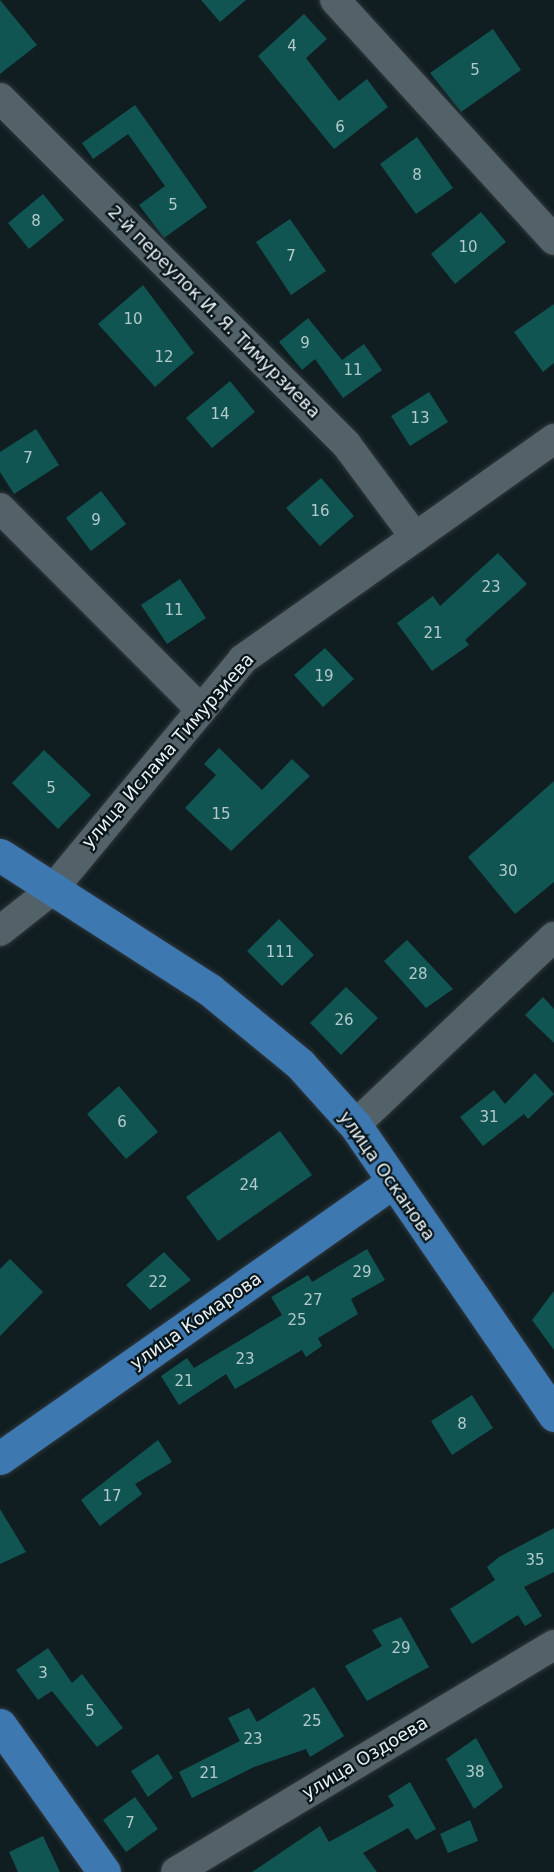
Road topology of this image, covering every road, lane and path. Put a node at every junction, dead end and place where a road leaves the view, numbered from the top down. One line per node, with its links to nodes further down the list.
1 (335, 0): 3 (street)
2 (0, 98): 6 (street, 2-й переулок И. Я. Тимурзиева)
3 (554, 240)
4 (554, 439): 6 (street, улица Ислама Тимурзиева)
5 (0, 508): 7 (street)
6 (415, 537): 7 (street, улица Ислама Тимурзиева)
7 (201, 710): 9 (street, улица Ислама Тимурзиева)
8 (0, 855): 9 (main road, улица Осканова)
9 (53, 890): 10 (street, улица Ислама Тимурзиева); 12 (main road, улица Осканова)
10 (0, 931)
11 (554, 937): 12 (street)
12 (355, 1125): 13 (main road, улица Осканова)
13 (392, 1184): 14 (main road, улица Осканова); 15 (main road, улица Комарова)
14 (554, 1415)
15 (0, 1458)
16 (554, 1645): 19 (street, улица Оздоева)
17 (0, 1725): 18 (main road)
18 (104, 1872)
19 (176, 1872)

